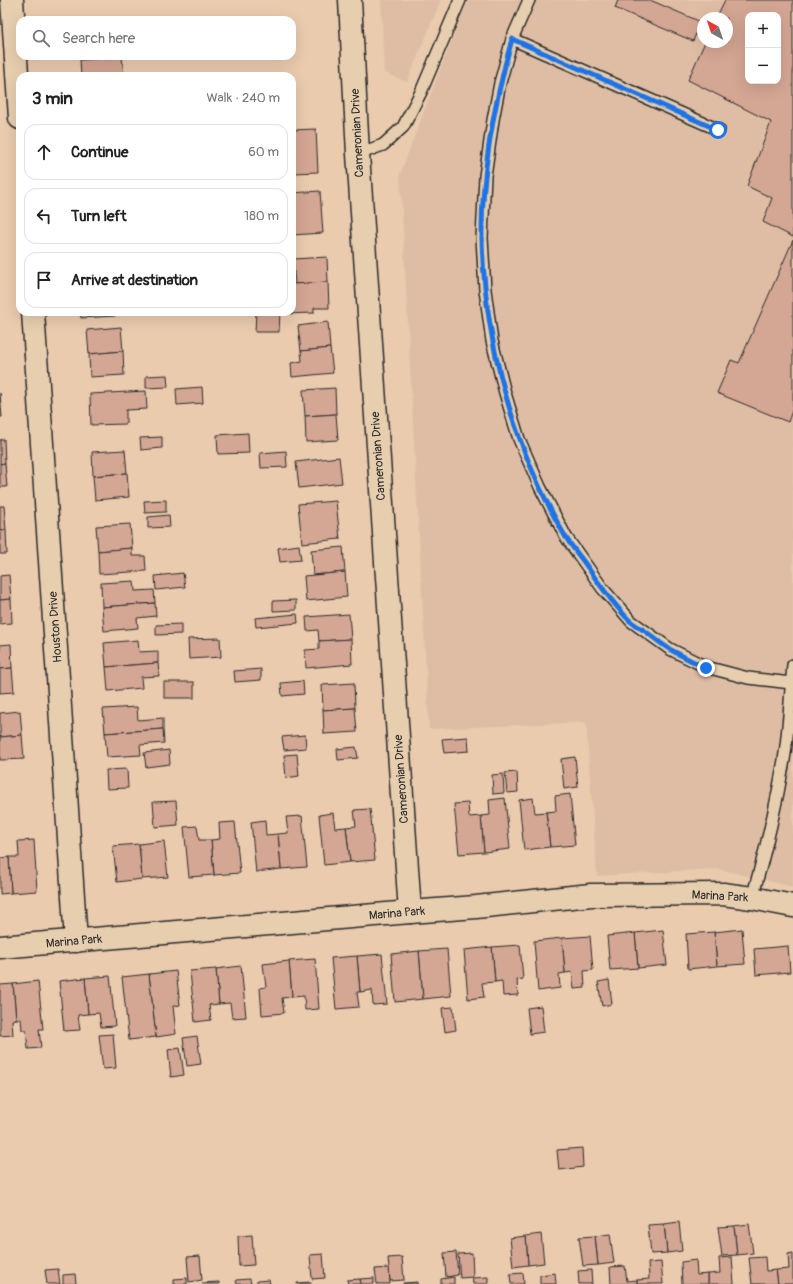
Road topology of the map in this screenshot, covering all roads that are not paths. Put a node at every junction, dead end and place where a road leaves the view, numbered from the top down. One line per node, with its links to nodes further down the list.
1 (12, 0): 6 (street)
2 (350, 0): 10 (street, Cameronian Drive)
3 (460, 0): 10 (lane)
4 (528, 0): 5 (lane)
5 (512, 39): 9 (lane); 13 (lane)
6 (16, 59)
7 (16, 60): 8 (street)
8 (17, 72)
9 (718, 130)
10 (358, 154): 17 (street, Cameronian Drive)
11 (33, 316): 18 (street, Houston Drive)
12 (793, 666): 13 (lane)
13 (791, 683): 14 (lane)
14 (788, 761): 15 (lane)
15 (752, 898): 16 (street, Marina Park); 17 (street, Marina Park)
16 (793, 906)
17 (410, 912): 18 (street, Marina Park)
18 (76, 941): 19 (street, Marina Park)
19 (0, 947)

